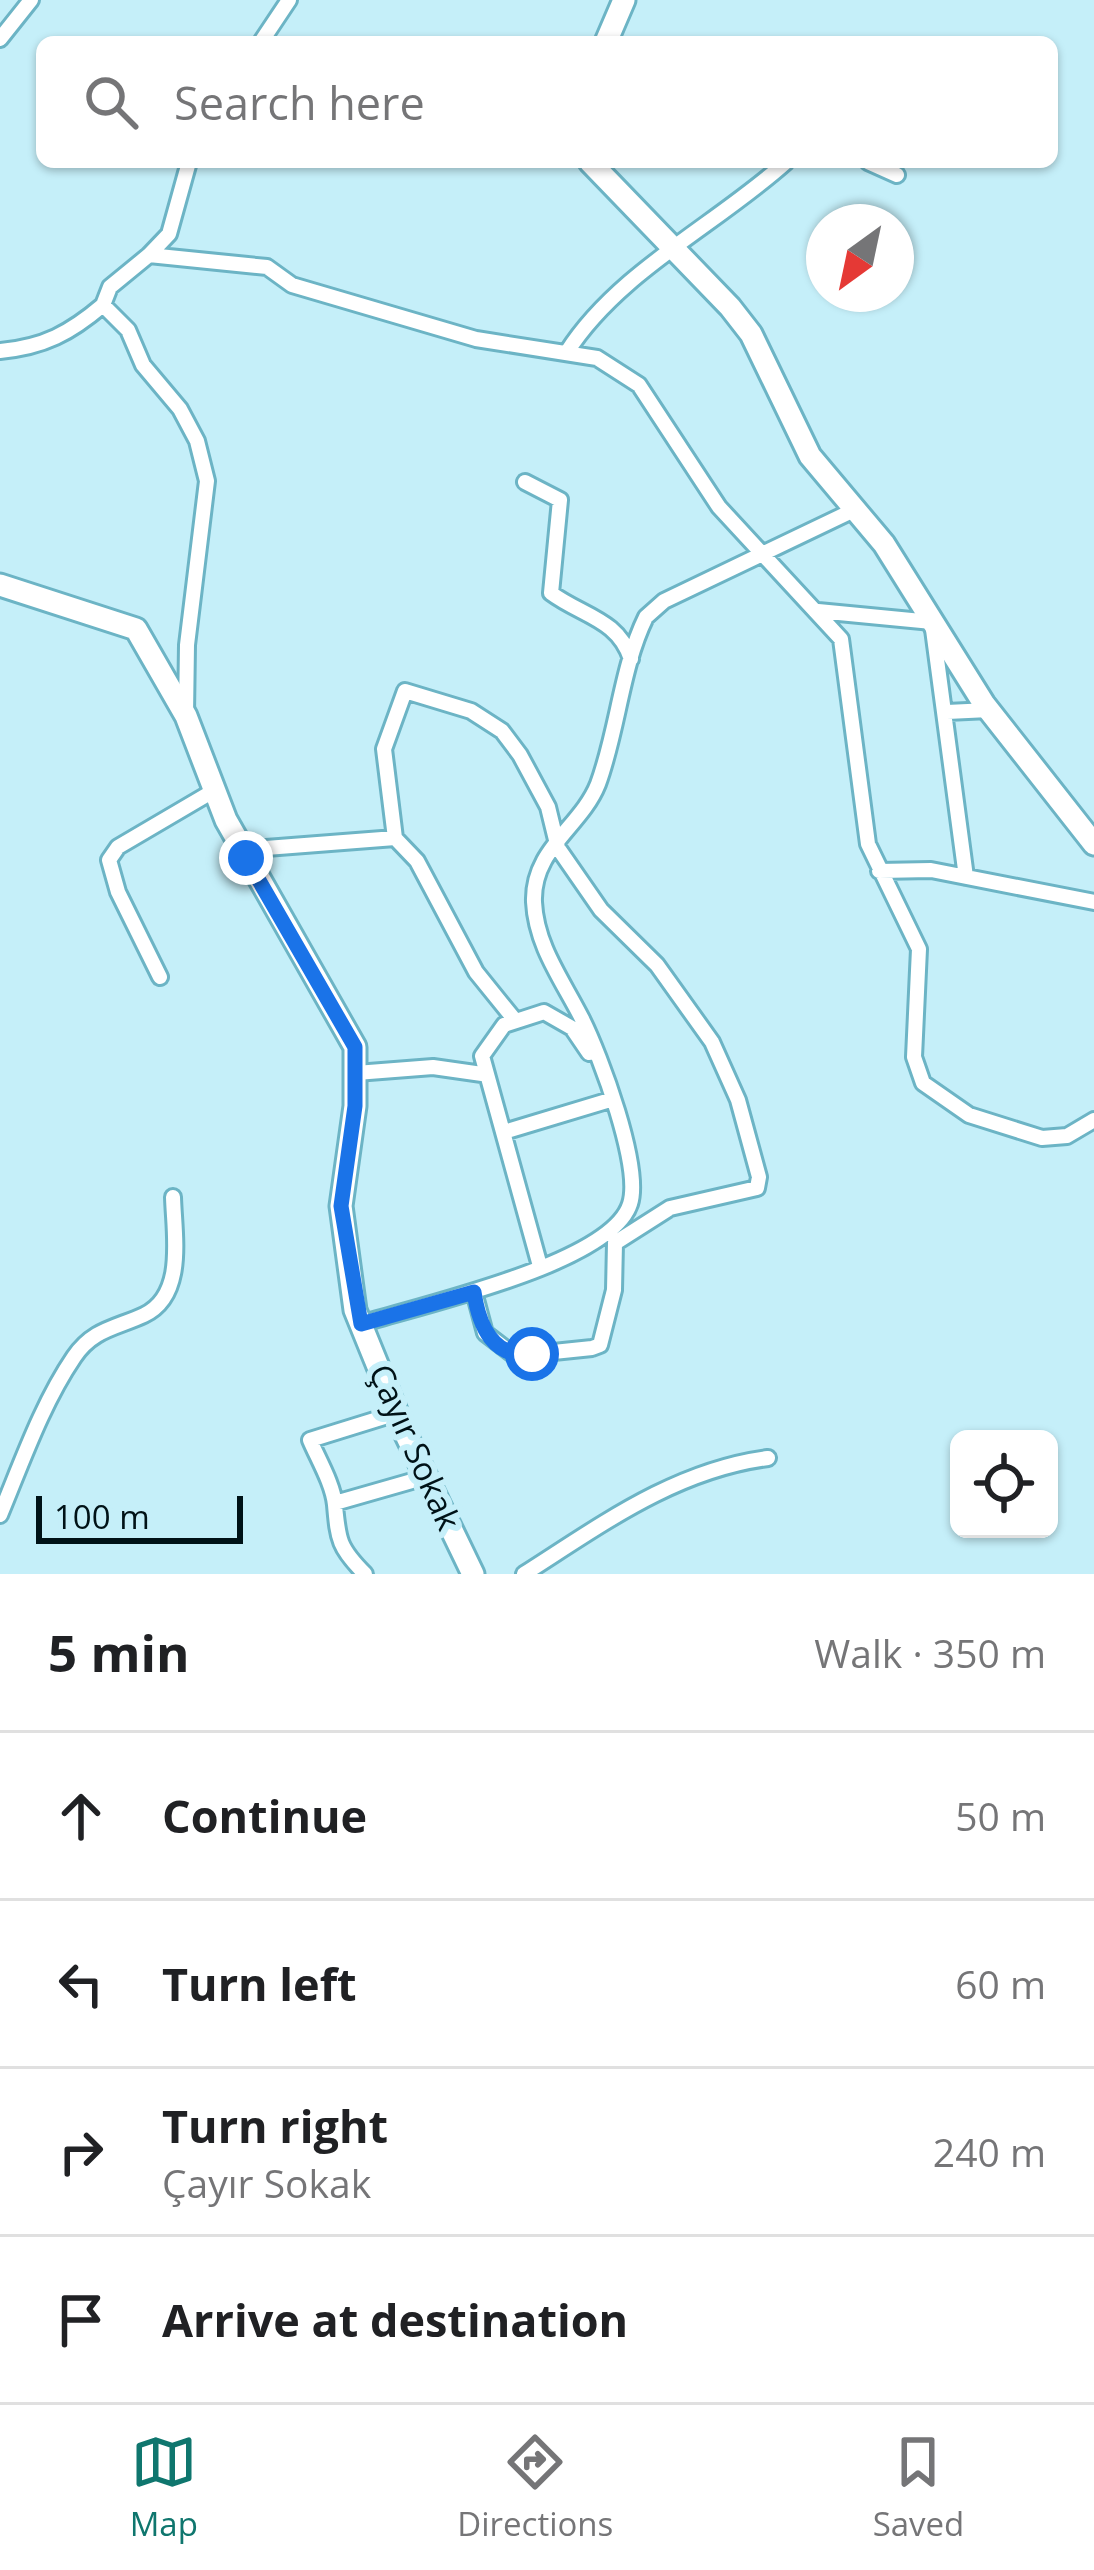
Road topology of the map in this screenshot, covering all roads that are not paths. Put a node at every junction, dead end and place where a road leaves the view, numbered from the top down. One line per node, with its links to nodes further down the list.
1 (31, 0): 6 (street)
2 (289, 0): 4 (street)
3 (624, 0): 5 (street)
4 (265, 36)
5 (609, 36)
6 (0, 39)
7 (187, 168): 13 (street)
8 (596, 168): 12 (street)
9 (779, 168): 12 (street)
10 (880, 168): 11 (street)
11 (897, 176)
12 (677, 250): 16 (street); 18 (street)
13 (148, 256): 14 (street); 16 (street)
14 (103, 305): 15 (street); 26 (street)
15 (0, 351)
16 (567, 352): 19 (street)
17 (525, 482): 23 (street)
18 (852, 511): 19 (street); 22 (street)
19 (760, 553): 21 (street); 23 (street)
20 (0, 585): 26 (street, Çayır Sokak)
21 (818, 611): 22 (street); 32 (street)
22 (932, 622): 24 (street); 25 (street)
23 (632, 664): 29 (street)
24 (990, 710): 25 (street); 30 (street)
25 (946, 712): 33 (street)
26 (186, 716): 27 (street, Çayır Sokak)
27 (214, 790): 31 (street, Çayır Sokak); 35 (street)
28 (394, 838): 29 (street); 31 (street); 36 (street)
29 (555, 840): 39 (street); 45 (street)
30 (1094, 844)
31 (246, 858): 37 (street, Çayır Sokak)
32 (879, 871): 33 (street); 41 (street)
33 (966, 877): 34 (street)
34 (1094, 902)
35 (160, 977)
36 (514, 1018): 38 (street); 39 (street)
37 (356, 1073): 38 (street); 46 (street, Çayır Sokak)
38 (482, 1074): 42 (street)
39 (607, 1083): 40 (street)
40 (610, 1100): 42 (street); 44 (street)
41 (1094, 1120)
42 (504, 1132): 44 (street)
43 (173, 1197): 51 (street)
44 (540, 1266): 45 (street)
45 (474, 1292): 46 (street)
46 (361, 1324): 47 (street, Çayır Sokak)
47 (397, 1413): 49 (street, Çayır Sokak); 50 (street)
48 (768, 1458): 54 (street)
49 (426, 1477): 50 (street); 53 (street, Çayır Sokak)
50 (335, 1503): 52 (street)
51 (0, 1515)
52 (365, 1574)
53 (473, 1574)
54 (524, 1574)

